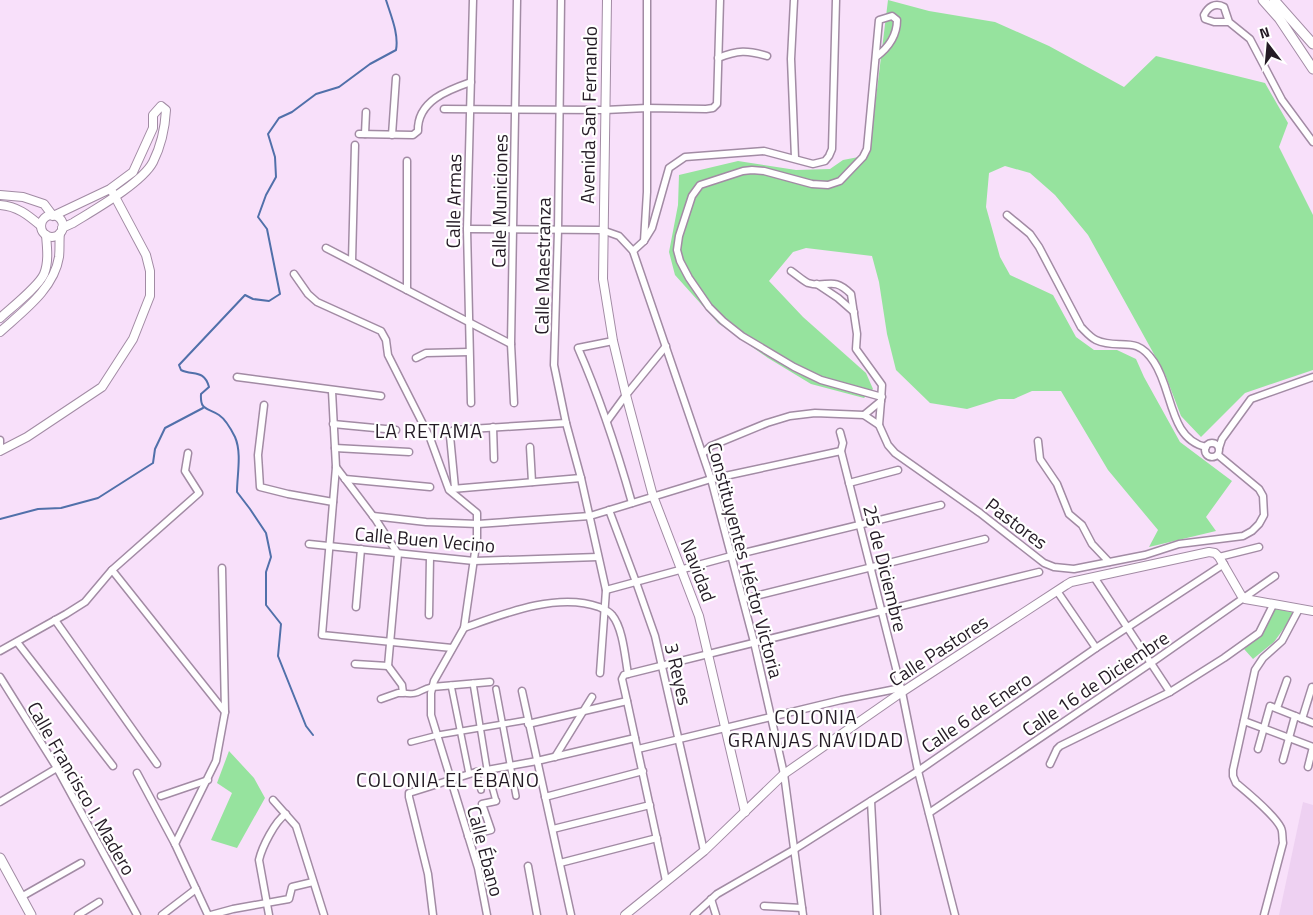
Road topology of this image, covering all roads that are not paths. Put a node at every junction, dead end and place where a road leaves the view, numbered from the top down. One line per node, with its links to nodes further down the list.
1 (473, 0): 19 (street, Calle Armas)
2 (517, 0): 23 (street, Calle Municiones)
3 (561, 0): 24 (street, Calle Maestranza)
4 (607, 0): 25 (street, Avenida San Fernando)
5 (647, 0): 21 (street)
6 (720, 0): 16 (street)
7 (794, 0): 30 (street)
8 (836, 0): 30 (street)
9 (1264, 0): 17 (main road)
10 (1274, 0): 13 (main road)
11 (1280, 0): 13 (main road)
12 (1229, 22): 28 (street)
13 (1313, 44)
14 (767, 56): 16 (street)
15 (876, 57): 15 (street); 67 (street)
16 (718, 58): 21 (street)
17 (1313, 68)
18 (396, 78): 27 (street)
19 (471, 82): 20 (street, Calle Armas); 27 (street)
20 (471, 108): 22 (street); 23 (street); 39 (street, Calle Armas)
21 (647, 108): 25 (street); 45 (street)
22 (444, 109)
23 (516, 109): 24 (street); 40 (street, Calle Municiones)
24 (559, 110): 25 (street); 41 (street, Calle Maestranza)
25 (605, 110): 42 (street, Avenida San Fernando)
26 (366, 112): 27 (street)
27 (392, 135)
28 (1313, 142)
29 (354, 145): 48 (street)
30 (795, 158): 45 (street)
31 (407, 161): 52 (street)
32 (110, 189): 34 (street); 34 (street); 37 (street)
33 (0, 195): 37 (street)
34 (115, 196): 43 (street); 84 (street)
35 (0, 205): 38 (street)
36 (1007, 215): 81 (street)
37 (53, 216): 38 (street); 43 (street)
38 (41, 226): 44 (street)
39 (467, 229): 40 (street); 55 (street, Calle Armas)
40 (514, 230): 41 (street); 58 (street, Calle Municiones)
41 (558, 230): 42 (street); 73 (street, Calle Maestranza)
42 (602, 230): 47 (street); 57 (street, Avenida San Fernando)
43 (61, 231): 44 (street); 56 (street)
44 (46, 235): 54 (street)
45 (644, 241): 47 (street)
46 (326, 248): 48 (street)
47 (633, 251): 59 (street, Constituyentes Héctor Victoria)
48 (352, 261): 52 (street)
49 (791, 271): 51 (street)
50 (294, 274): 99 (street)
51 (817, 284): 53 (street); 53 (street)
52 (407, 290): 55 (street)
53 (854, 312): 67 (street)
54 (0, 318)
55 (468, 321): 58 (street); 60 (street, Calle Armas)
56 (0, 332)
57 (613, 341): 65 (street, Navidad); 72 (street)
58 (511, 344): 69 (street, Calle Municiones)
59 (666, 346): 65 (street); 89 (street, Constituyentes Héctor Victoria)
60 (469, 352): 61 (street); 68 (street, Calle Armas)
61 (416, 358)
62 (237, 377): 64 (street)
63 (1313, 377): 85 (street)
64 (332, 391): 66 (street); 74 (street)
65 (626, 395): 72 (street); 100 (street, Navidad)
66 (381, 396)
67 (882, 399): 71 (street); 75 (street)
68 (471, 403)
69 (514, 403)
70 (264, 406): 101 (street)
71 (864, 415): 75 (street, Pastores); 89 (street)
72 (607, 421): 102 (street)
73 (566, 423): 76 (street); 93 (street, Calle Maestranza)
74 (333, 424): 77 (street); 82 (street)
75 (879, 426): 120 (street, Pastores)
76 (492, 427): 90 (street); 99 (street)
77 (396, 430)
78 (840, 432): 86 (street, 25 de Diciembre)
79 (0, 440): 84 (street)
80 (1038, 442): 120 (street)
81 (1206, 447): 85 (street); 85 (street, Pastores)
82 (334, 448): 87 (street); 91 (street)
83 (530, 448): 96 (street)
84 (0, 449)
85 (1217, 449): 120 (street, Pastores)
86 (841, 451): 95 (street); 97 (street, 25 de Diciembre)
87 (410, 452)
88 (188, 453): 124 (street)
89 (703, 453): 95 (street, Constituyentes Héctor Victoria)
90 (494, 458)
91 (336, 467): 94 (street); 101 (street)
92 (898, 470): 97 (street)
93 (581, 478): 96 (street); 106 (street, Calle Maestranza)
94 (345, 479): 98 (street); 105 (street)
95 (711, 479): 100 (street); 115 (street, Constituyentes Héctor Victoria)
96 (532, 482): 99 (street)
97 (849, 483): 108 (street, 25 de Diciembre)
98 (430, 487)
99 (452, 489): 107 (street)
100 (654, 496): 102 (street); 123 (street, Navidad)
101 (333, 502): 111 (street)
102 (632, 503): 104 (street)
103 (941, 505): 108 (street)
104 (609, 510): 106 (street); 128 (street, 3 Reyes)
105 (373, 516): 107 (street); 114 (street)
106 (590, 516): 107 (street); 117 (street, Calle Maestranza)
107 (478, 524): 119 (street)
108 (860, 525): 115 (street); 121 (street, 25 de Diciembre)
109 (986, 539): 121 (street)
110 (309, 544): 111 (street, Calle Buen Vecino)
111 (330, 545): 113 (street, Calle Buen Vecino); 144 (street)
112 (1259, 547): 118 (street, Calle 6 de Enero)
113 (361, 548): 114 (street, Calle Buen Vecino); 134 (street)
114 (398, 554): 116 (street, Calle Buen Vecino); 144 (street)
115 (731, 556): 123 (street); 132 (street, Constituyentes Héctor Victoria)
116 (430, 557): 119 (street, Calle Buen Vecino); 139 (street)
117 (598, 557): 119 (street, Calle Buen Vecino); 129 (street, Calle Maestranza)
118 (1222, 560): 127 (street, Calle Pastores); 131 (street); 141 (street, Calle 6 de Enero)
119 (474, 562): 142 (street)
120 (1109, 562)
121 (870, 567): 132 (street); 137 (street, 25 de Diciembre)
122 (222, 568): 172 (street)
123 (682, 569): 128 (street); 149 (street, Navidad)
124 (112, 570): 140 (street); 172 (street)
125 (1039, 572): 137 (street)
126 (1276, 576): 131 (street, Calle 16 de Diciembre)
127 (1094, 577): 130 (street, Calle Pastores); 141 (street)
128 (636, 582): 129 (street); 152 (street, 3 Reyes)
129 (606, 590): 136 (street, Calle Maestranza)
130 (1057, 591): 147 (street); 164 (street, Calle Pastores)
131 (1245, 598): 133 (street); 150 (street, Calle 16 de Diciembre)
132 (743, 599): 145 (street, Constituyentes Héctor Victoria)
133 (1273, 604): 135 (street); 166 (street)
134 (356, 606)
135 (1299, 609): 138 (street); 177 (street)
136 (604, 610): 142 (street); 154 (street, Calle Maestranza); 155 (street)
137 (882, 611): 145 (street); 164 (street, 25 de Diciembre)
138 (1313, 611)
139 (429, 615)
140 (55, 620): 143 (street); 196 (street)
141 (1128, 627): 147 (street, Calle 6 de Enero); 150 (street)
142 (464, 628): 146 (street, Calle Ébano)
143 (17, 642): 148 (street); 199 (street)
144 (391, 642): 146 (street); 153 (street)
145 (754, 642): 149 (street); 175 (street, Constituyentes Héctor Victoria)
146 (452, 648): 162 (street, Calle Ébano)
147 (1096, 648): 204 (street, Calle 6 de Enero)
148 (0, 651)
149 (709, 653): 152 (street); 182 (street, Navidad)
150 (1151, 663): 166 (street); 221 (street, Calle 16 de Diciembre)
151 (355, 664): 153 (street)
152 (662, 665): 155 (street); 188 (street, 3 Reyes)
153 (388, 666): 167 (street)
154 (600, 673)
155 (628, 674): 170 (street)
156 (0, 677): 201 (street, Calle Francisco I. Madero)
157 (1287, 680): 171 (street)
158 (490, 682): 159 (street)
159 (473, 683): 160 (street); 181 (street)
160 (451, 686): 162 (street); 184 (street)
161 (1312, 687): 176 (street)
162 (432, 688): 167 (street); 185 (street, Calle Ébano)
163 (496, 689): 180 (street)
164 (902, 690): 175 (street); 204 (street, 25 de Diciembre); 208 (street, Calle Pastores)
165 (522, 691): 178 (street)
166 (1170, 692): 197 (street)
167 (403, 693): 169 (street)
168 (592, 696): 173 (street)
169 (381, 699)
170 (627, 701): 173 (street); 186 (street)
171 (1277, 708): 174 (street); 183 (street)
172 (225, 712): 210 (street)
173 (582, 712): 178 (street); 193 (street)
174 (1295, 716): 176 (street); 187 (street)
175 (771, 718): 182 (street); 208 (street, Constituyentes Héctor Victoria)
176 (1302, 719): 179 (street)
177 (1244, 721): 183 (street); 258 (street)
178 (528, 722): 180 (street); 195 (street)
179 (1313, 722)
180 (503, 724): 181 (street); 198 (street)
181 (481, 728): 184 (street); 202 (street)
182 (725, 728): 188 (street); 220 (street, Navidad)
183 (1264, 728): 187 (street); 190 (street)
184 (461, 732): 185 (street); 207 (street)
185 (438, 735): 189 (street); 209 (street, Calle Ébano)
186 (635, 738): 192 (street); 193 (street)
187 (1289, 738): 191 (street); 194 (street)
188 (679, 739): 192 (street); 228 (street, 3 Reyes)
189 (411, 742)
190 (1258, 749)
191 (1313, 749): 200 (street)
192 (638, 750): 203 (street)
193 (554, 757): 195 (street)
194 (1283, 760)
195 (536, 761): 198 (street); 214 (street)
196 (157, 764)
197 (1050, 764)
198 (511, 765): 202 (street); 213 (street)
199 (113, 766)
200 (1308, 767)
201 (57, 768): 218 (street); 244 (street, Calle Francisco I. Madero)
202 (488, 769): 205 (street); 216 (street)
203 (643, 771): 214 (street); 219 (street)
204 (918, 771): 217 (street, Calle 6 de Enero); 221 (street, 25 de Diciembre)
205 (476, 772): 207 (street); 211 (street)
206 (138, 774): 226 (street)
207 (469, 774): 209 (street)
208 (784, 774): 220 (street, Calle Pastores); 227 (street, Constituyentes Héctor Victoria)
209 (450, 779): 224 (street, Calle Ébano); 249 (street)
210 (208, 780): 212 (street); 226 (street)
211 (481, 790)
212 (161, 796)
213 (516, 796)
214 (545, 797): 223 (street)
215 (273, 800): 222 (street)
216 (496, 801): 224 (street)
217 (871, 801): 227 (street, Calle 6 de Enero); 256 (street)
218 (0, 802)
219 (650, 805): 223 (street); 225 (street)
220 (745, 812): 228 (street, Calle Pastores)
221 (929, 812): 257 (street, 25 de Diciembre)
222 (286, 814): 234 (street); 239 (street)
223 (553, 829): 231 (street)
224 (468, 836): 250 (street, Calle Ébano)
225 (657, 838): 231 (street); 233 (street)
226 (175, 844): 235 (street)
227 (794, 849): 237 (street, Calle 6 de Enero); 241 (street, Constituyentes Héctor Victoria)
228 (704, 851): 233 (street, Calle Pastores)
229 (0, 858): 236 (main road)
230 (81, 863): 236 (street)
231 (560, 863): 252 (street)
232 (528, 866): 251 (street)
233 (666, 881): 253 (street, Calle Pastores)
234 (313, 882): 239 (street); 248 (street)
235 (196, 889): 245 (street); 246 (street)
236 (21, 898): 242 (main road)
237 (711, 899): 254 (street, Calle 6 de Enero); 255 (street)
238 (100, 902): 243 (street)
239 (267, 902): 246 (street); 247 (street)
240 (764, 906): 241 (street)
241 (802, 911)
242 (31, 915)
243 (78, 915)
244 (137, 915)
245 (162, 915)
246 (209, 915)
247 (269, 915)
248 (324, 915)
249 (433, 915)
250 (487, 915)
251 (538, 915)
252 (571, 915)
253 (625, 915)
254 (694, 915)
255 (716, 915)
256 (877, 915)
257 (955, 915)
258 (1264, 915)

